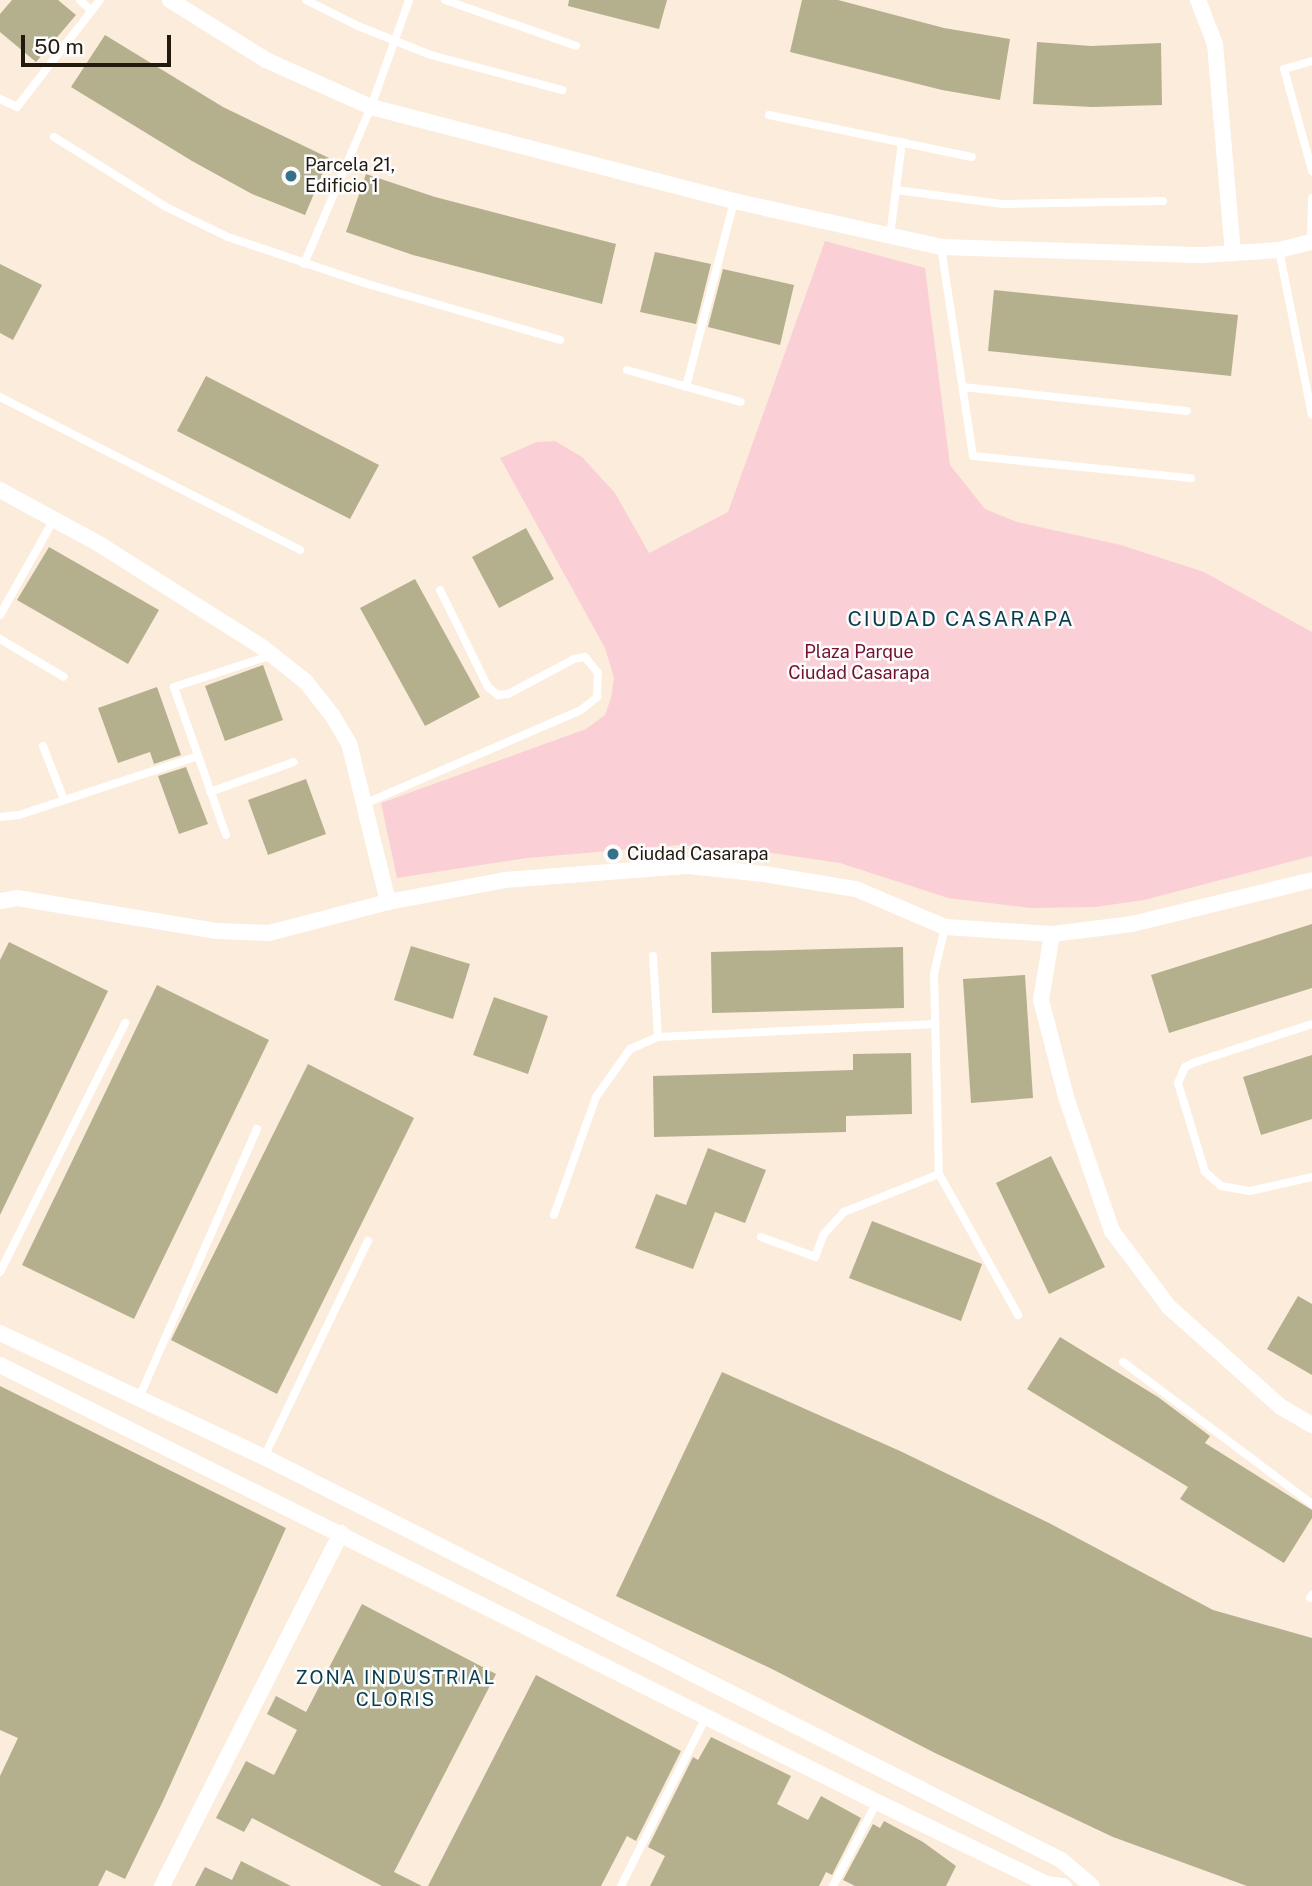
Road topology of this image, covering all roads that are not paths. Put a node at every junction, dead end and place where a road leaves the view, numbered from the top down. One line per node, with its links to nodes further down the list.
1 (80, 0): 8 (lane)
2 (100, 0): 8 (lane)
3 (170, 0): 14 (street)
4 (306, 0): 9 (lane)
5 (409, 0): 9 (lane)
6 (445, 0): 10 (lane)
7 (1198, 0): 28 (street)
8 (92, 11): 13 (lane)
9 (394, 40): 12 (lane); 14 (lane)
10 (576, 46)
11 (1312, 61): 19 (lane)
12 (562, 90)
13 (0, 99)
14 (371, 107): 22 (street); 29 (lane)
15 (769, 115): 17 (lane)
16 (54, 137): 29 (lane)
17 (902, 142): 18 (lane); 20 (lane)
18 (972, 157)
19 (1312, 171)
20 (896, 190): 23 (lane); 24 (lane)
21 (1312, 198): 25 (lane)
22 (734, 201): 24 (street); 32 (lane)
23 (1163, 201)
24 (890, 236): 26 (street)
25 (1311, 242): 27 (street)
26 (941, 247): 28 (street); 33 (lane)
27 (1279, 250): 28 (street); 35 (lane)
28 (1233, 253)
29 (304, 264): 30 (lane)
30 (560, 340)
31 (627, 370): 32 (lane)
32 (686, 387): 36 (lane)
33 (963, 387): 37 (lane); 39 (lane)
34 (0, 397): 42 (lane)
35 (1310, 397): 38 (lane)
36 (741, 402)
37 (1187, 411)
38 (1312, 415)
39 (1191, 478)
40 (0, 489): 41 (street)
41 (54, 519): 44 (lane); 46 (street)
42 (300, 550)
43 (440, 590): 53 (lane)
44 (0, 615)
45 (0, 639): 47 (lane)
46 (272, 655): 49 (lane); 53 (street)
47 (64, 677)
48 (43, 746): 52 (lane)
49 (198, 756): 51 (lane); 52 (lane)
50 (294, 762): 51 (lane)
51 (211, 792): 55 (lane)
52 (64, 800): 54 (lane)
53 (364, 804): 58 (street)
54 (0, 817)
55 (226, 835)
56 (1312, 880): 60 (street)
57 (0, 901): 58 (street)
58 (388, 902): 59 (street)
59 (945, 927): 60 (street); 63 (lane)
60 (1052, 934): 78 (street)
61 (653, 956): 65 (lane)
62 (125, 1023): 72 (lane)
63 (936, 1024): 65 (lane); 67 (lane)
64 (1312, 1024): 68 (lane)
65 (657, 1037): 69 (lane)
66 (257, 1129): 77 (lane)
67 (939, 1174): 70 (lane); 73 (lane)
68 (1312, 1177)
69 (554, 1215)
70 (761, 1237)
71 (368, 1241): 79 (lane)
72 (0, 1272)
73 (1018, 1315)
74 (0, 1333): 77 (street)
75 (1123, 1362): 80 (lane)
76 (0, 1365): 81 (street)
77 (138, 1400): 79 (street)
78 (1312, 1426)
79 (264, 1457): 88 (street)
80 (1312, 1504)
81 (341, 1533): 82 (street); 84 (street)
82 (707, 1715): 83 (street); 85 (lane)
83 (877, 1802): 86 (lane); 87 (street)
84 (162, 1886)
85 (621, 1886)
86 (833, 1886)
87 (1064, 1886)
88 (1092, 1886)

